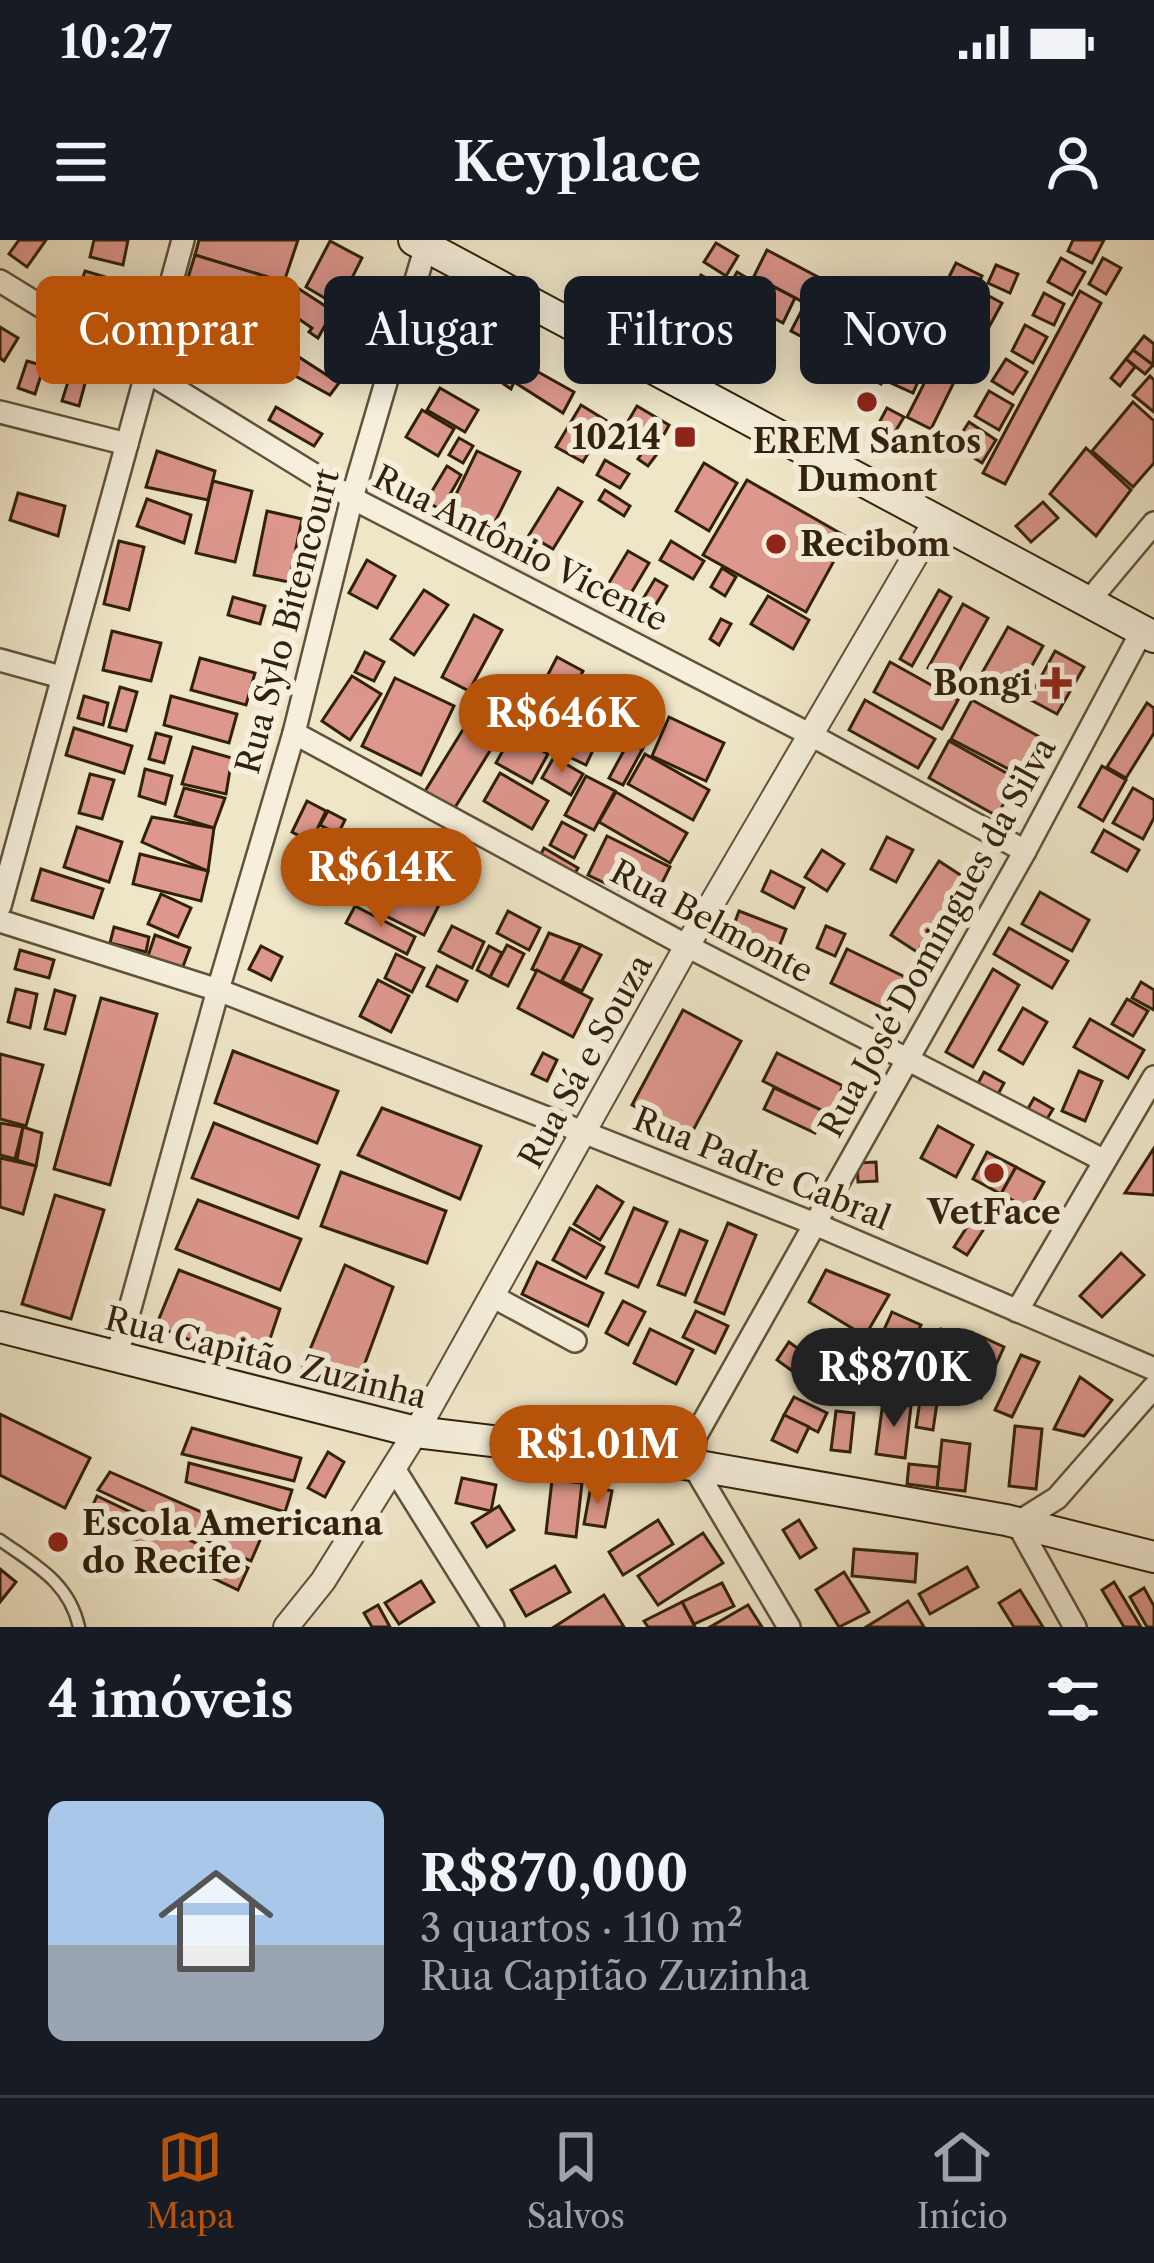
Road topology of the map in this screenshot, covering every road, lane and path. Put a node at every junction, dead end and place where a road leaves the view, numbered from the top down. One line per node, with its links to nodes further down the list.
1 (183, 240): 3 (street)
2 (420, 243): 10 (street, Rua Sylo Bitencourt); 11 (main road)
3 (173, 276)
4 (0, 281): 5 (street, Rua Antônio Vicente)
5 (36, 304)
6 (144, 384): 9 (street)
7 (164, 384): 10 (street, Rua Antônio Vicente)
8 (0, 412): 9 (street)
9 (128, 444): 16 (street)
10 (352, 498): 17 (street, Rua Sylo Bitencourt); 18 (street, Rua Antônio Vicente)
11 (934, 522): 13 (main road); 18 (street, Rua Sá e Souza)
12 (1154, 524): 13 (street)
13 (1088, 602): 14 (main road)
14 (1148, 634): 19 (street, Rua José Domingues da Silva)
15 (0, 660): 16 (street)
16 (62, 677): 20 (street)
17 (294, 733): 22 (street, Rua Belmonte); 23 (street, Rua Sylo Bitencourt)
18 (809, 734): 19 (street, Rua Antônio Vicente); 22 (street, Rua Sá e Souza)
19 (1025, 851): 24 (street, Rua José Domingues da Silva)
20 (0, 906)
21 (0, 921): 23 (street, Rua Padre Cabral)
22 (687, 946): 24 (street, Rua Belmonte); 26 (street, Rua Sá e Souza)
23 (218, 990): 26 (street, Rua Padre Cabral); 33 (street, Rua Sylo Bitencourt)
24 (904, 1060): 27 (street, Rua Belmonte); 28 (street, Rua José Domingues da Silva)
25 (1154, 1077): 27 (street)
26 (584, 1132): 28 (street, Rua Padre Cabral); 29 (street, Rua Sá e Souza)
27 (1103, 1160): 30 (street)
28 (815, 1224): 30 (street, Rua Padre Cabral); 37 (street, Rua José Domingues da Silva)
29 (492, 1295): 32 (street); 36 (street, Rua Sá e Souza)
30 (1017, 1311): 34 (street, Rua Padre Cabral)
31 (0, 1327): 33 (main road, Rua Capitão Zuzinha)
32 (575, 1341)
33 (116, 1359): 36 (main road, Rua Capitão Zuzinha)
34 (1154, 1369)
35 (1154, 1388): 39 (street)
36 (416, 1432): 37 (main road, Rua Capitão Zuzinha); 38 (street, Rua Sá e Souza)
37 (694, 1465): 39 (main road, Rua Capitão Zuzinha); 45 (street)
38 (393, 1467): 43 (street, Rua Sá e Souza); 44 (street)
39 (1017, 1522): 41 (main road, Rua Capitão Zuzinha); 46 (street)
40 (0, 1540): 42 (lane)
41 (1154, 1557)
42 (80, 1627)
43 (286, 1627)
44 (493, 1627)
45 (789, 1627)
46 (1075, 1627)

